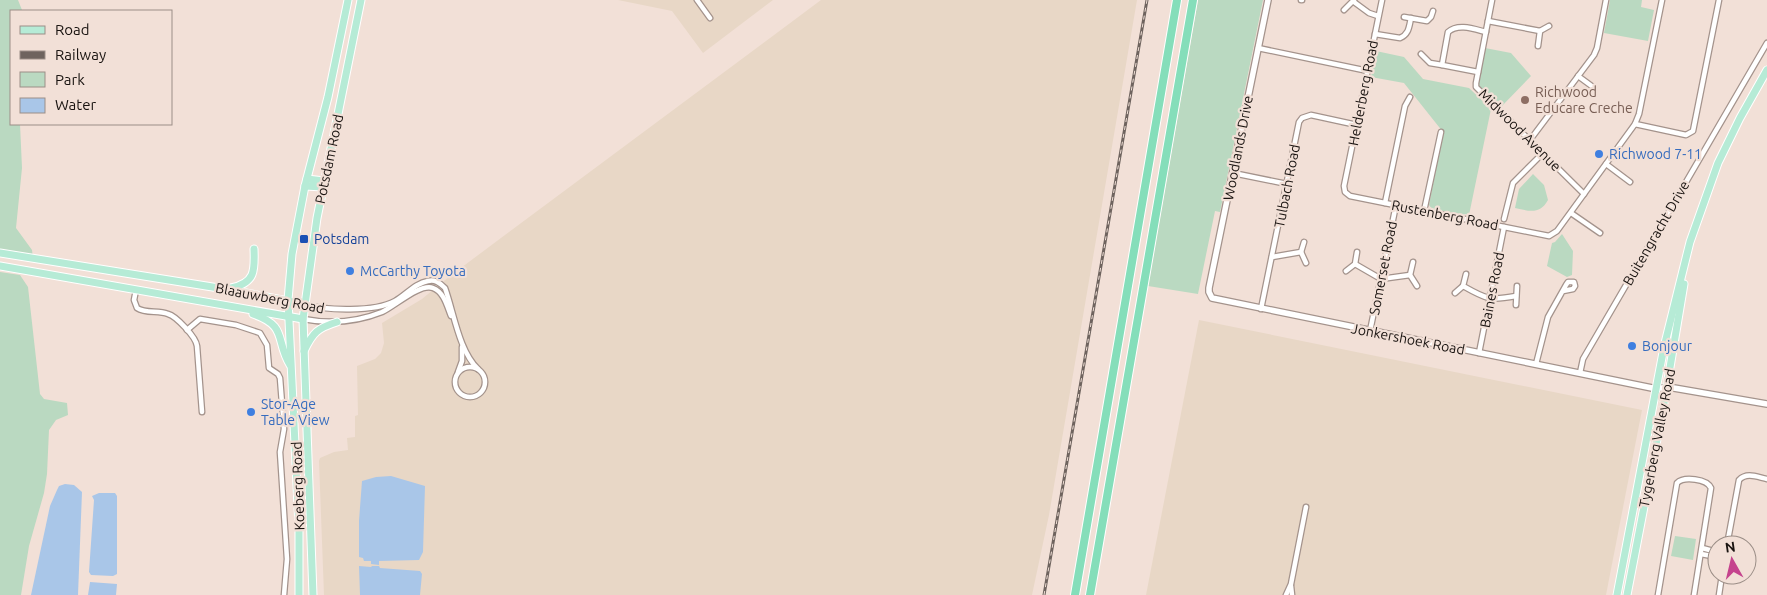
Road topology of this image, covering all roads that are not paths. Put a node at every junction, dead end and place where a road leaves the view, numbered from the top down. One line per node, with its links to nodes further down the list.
1 (348, 0): 42 (main road, Potsdam Road)
2 (361, 0): 44 (main road, Potsdam Road)
3 (697, 0): 17 (street)
4 (1177, 0): 114 (highway)
5 (1193, 0): 115 (highway)
6 (1268, 0): 26 (street, Woodlands Drive)
7 (1382, 0): 15 (street, Helderberg Road)
8 (1492, 0): 19 (street, Midwood Avenue)
9 (1606, 0): 32 (street)
10 (1662, 0): 36 (street)
11 (1719, 0): 36 (street)
12 (1354, 1): 13 (street); 15 (street)
13 (1344, 10)
14 (1433, 12): 18 (street)
15 (1378, 16): 23 (street, Helderberg Road)
16 (1404, 17): 18 (street)
17 (710, 18)
18 (1411, 18): 23 (street)
19 (1488, 20): 21 (street); 22 (street, Midwood Avenue)
20 (1549, 26): 21 (street)
21 (1540, 31): 25 (street)
22 (1486, 32): 28 (street); 31 (street, Midwood Avenue)
23 (1375, 34): 30 (street, Helderberg Road)
24 (1767, 43): 98 (street, Buitengracht Drive)
25 (1538, 46)
26 (1258, 48): 30 (street); 41 (street, Woodlands Drive)
27 (1421, 54): 28 (street)
28 (1442, 65): 31 (street)
29 (1767, 70): 57 (main road, Tygerberg Valley Road)
30 (1368, 71): 35 (street, Helderberg Road)
31 (1478, 72): 38 (street, Midwood Avenue)
32 (1578, 76): 33 (street); 38 (street)
33 (1593, 87)
34 (1410, 98): 48 (street)
35 (1357, 124): 45 (street, Tulbach Road); 46 (street, Helderberg Road)
36 (1635, 124): 40 (street)
37 (1440, 132): 50 (street)
38 (1530, 140): 39 (street, Midwood Avenue)
39 (1543, 153): 47 (street, Midwood Avenue); 52 (street)
40 (1606, 164): 43 (street); 47 (street)
41 (1233, 172): 45 (street); 79 (street, Woodlands Drive)
42 (306, 182): 44 (main road); 82 (main road, Potsdam Road)
43 (1630, 182)
44 (323, 184): 83 (main road, Potsdam Road)
45 (1287, 184): 61 (street, Tulbach Road)
46 (1344, 186): 48 (street, Rustenberg Road)
47 (1584, 194): 51 (street)
48 (1385, 203): 49 (street, Rustenberg Road)
49 (1396, 205): 50 (street, Rustenberg Road); 69 (street, Somerset Road)
50 (1424, 211): 53 (street, Rustenberg Road)
51 (1571, 213): 53 (street, Rustenberg Road); 54 (street)
52 (1504, 219)
53 (1504, 227): 81 (street, Baines Road)
54 (1600, 233)
55 (1304, 242): 58 (street)
56 (254, 249): 75 (main road)
57 (1688, 251): 100 (main road, Tygerberg Valley Road); 101 (main road, Tygerberg Valley Road)
58 (1301, 252): 61 (street); 63 (street)
59 (1358, 252): 64 (street)
60 (0, 253): 75 (main road, Blaauwberg Road)
61 (1272, 257): 86 (street, Tulbach Road)
62 (1413, 262): 68 (street)
63 (1306, 263)
64 (1355, 264): 66 (street); 69 (street)
65 (0, 266): 76 (main road, Blaauwberg Road)
66 (1346, 272)
67 (1466, 274): 72 (street)
68 (1410, 275): 69 (street); 71 (street)
69 (1381, 278): 91 (street, Somerset Road)
70 (433, 281): 74 (street); 83 (street, Blaauwberg Road); 96 (street)
71 (1417, 286)
72 (1463, 286): 78 (street); 81 (street)
73 (1517, 286): 80 (street)
74 (431, 287): 89 (street, Blaauwberg Road); 97 (street)
75 (225, 289): 82 (main road, Blaauwberg Road)
76 (136, 290): 85 (main road, Blaauwberg Road); 90 (street)
77 (1563, 291): 94 (street)
78 (1456, 292)
79 (1210, 296): 86 (street, Jonkershoek Road)
80 (1516, 296): 81 (street); 84 (street)
81 (1490, 299): 93 (street, Baines Road)
82 (288, 300): 83 (main road, Blaauwberg Road); 87 (main road, Potsdam Road)
83 (304, 304): 88 (main road, Potsdam Road)
84 (1516, 305)
85 (236, 308): 87 (main road, Blaauwberg Road); 95 (main road)
86 (1262, 309): 91 (street, Jonkershoek Road)
87 (288, 316): 88 (main road, Blaauwberg Road); 95 (main road, Koeberg Road)
88 (303, 319): 89 (street, Blaauwberg Road); 92 (main road, Koeberg Road)
89 (337, 322): 92 (main road)
90 (187, 330): 103 (street); 111 (street)
91 (1370, 331): 93 (street, Jonkershoek Road)
92 (303, 352): 113 (main road, Koeberg Road)
93 (1479, 353): 94 (street, Jonkershoek Road)
94 (1536, 364): 98 (street, Jonkershoek Road)
95 (292, 368): 112 (main road, Koeberg Road)
96 (478, 370): 97 (street); 97 (street)
97 (458, 372)
98 (1580, 373): 99 (street, Jonkershoek Road)
99 (1607, 378): 100 (street, Tygerberg Valley Road)
100 (1656, 388): 101 (street); 118 (main road, Tygerberg Valley Road)
101 (1666, 388): 102 (street); 119 (main road, Tygerberg Valley Road)
102 (1767, 404)
103 (202, 412)
104 (1767, 478): 106 (street)
105 (1306, 507): 110 (street)
106 (1729, 535)
107 (1701, 551): 108 (street); 109 (street); 120 (street); 121 (street)
108 (1707, 551)
109 (1707, 553)
110 (1290, 584): 116 (street); 117 (street)
111 (284, 595)
112 (299, 595)
113 (313, 595)
114 (1075, 595)
115 (1090, 595)
116 (1286, 595)
117 (1292, 595)
118 (1617, 595)
119 (1627, 595)
120 (1658, 595)
121 (1694, 595)

